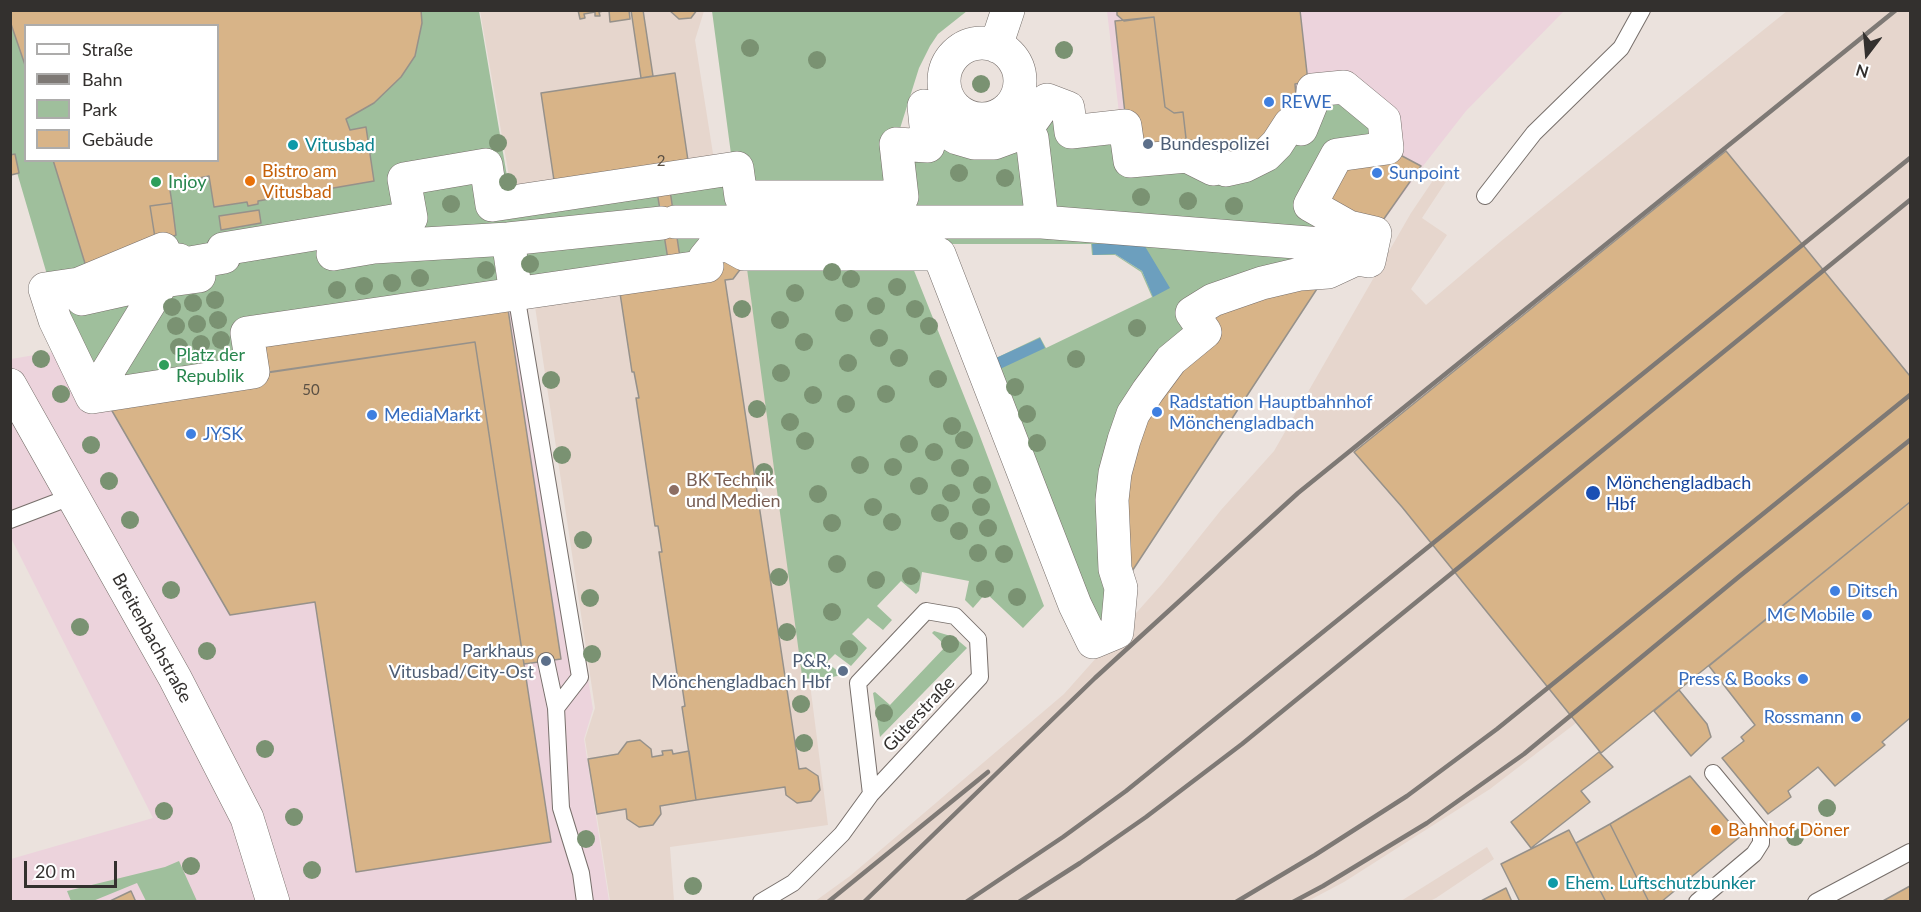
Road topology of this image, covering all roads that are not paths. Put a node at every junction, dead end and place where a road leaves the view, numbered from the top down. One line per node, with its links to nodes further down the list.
1 (1008, 10): 3 (street)
2 (1642, 10): 6 (lane)
3 (996, 45)
4 (1032, 138): 8 (street)
5 (727, 170): 7 (street); 10 (street); 13 (street)
6 (1485, 196)
7 (738, 222): 8 (street); 9 (street)
8 (1042, 222): 10 (street)
9 (508, 239): 11 (street); 12 (street)
10 (1372, 248): 12 (street)
11 (163, 281): 13 (street); 15 (street)
12 (516, 297): 15 (street); 19 (lane)
13 (50, 306): 15 (street)
14 (10, 385): 16 (street, Breitenbachstraße)
15 (92, 397)
16 (73, 496): 17 (lane); 23 (street, Breitenbachstraße)
17 (10, 520)
18 (546, 661): 19 (lane)
19 (556, 708): 24 (lane)
20 (1713, 773): 26 (lane)
21 (871, 794): 21 (lane, Güterstraße); 25 (lane, Güterstraße)
22 (1911, 852): 27 (lane)
23 (273, 902)
24 (585, 902)
25 (761, 902)
26 (1697, 902)
27 (1816, 902)

